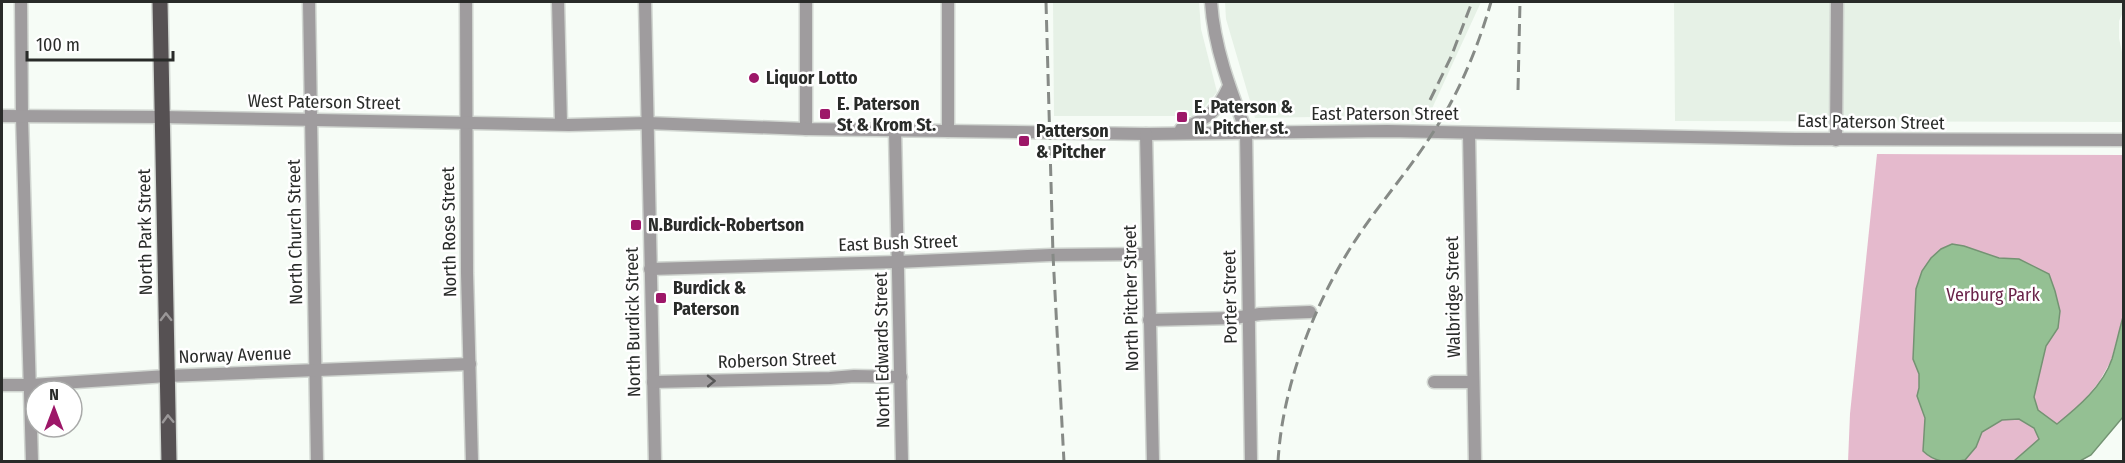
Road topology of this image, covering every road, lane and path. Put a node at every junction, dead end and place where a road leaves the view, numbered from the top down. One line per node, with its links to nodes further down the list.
1 (21, 2): 13 (street)
2 (160, 2): 14 (main road, North Park Street)
3 (309, 2): 15 (street, North Church Street)
4 (466, 2): 16 (street, North Rose Street)
5 (558, 2): 18 (street)
6 (645, 2): 17 (street, North Burdick Street)
7 (806, 2): 19 (street)
8 (948, 2): 21 (street)
9 (1211, 2): 11 (street)
10 (1836, 2): 26 (street)
11 (1229, 86): 22 (street); 23 (street)
12 (2, 116): 13 (street, West Paterson Street)
13 (22, 117): 14 (street, West Paterson Street); 38 (street)
14 (162, 117): 15 (street, West Paterson Street); 36 (main road, North Park Street, one-way to 14)
15 (311, 119): 16 (street, West Paterson Street); 35 (street, North Church Street)
16 (466, 123): 18 (street, West Paterson Street); 34 (street, North Rose Street)
17 (646, 123): 18 (street, West Paterson Street); 19 (street, East Paterson Street); 30 (street, North Burdick Street)
18 (561, 124)
19 (806, 129): 20 (street, East Paterson Street)
20 (895, 130): 21 (street, East Paterson Street); 29 (street, North Edwards Street)
21 (948, 131): 25 (street, East Paterson Street)
22 (1246, 131): 23 (street, East Paterson Street); 24 (street, East Paterson Street); 32 (street, Porter Street)
23 (1171, 133): 25 (street, East Paterson Street)
24 (1469, 133): 26 (street, East Paterson Street); 42 (street, Walbridge Street)
25 (1146, 134): 28 (street, North Pitcher Street)
26 (1836, 140): 27 (street, East Paterson Street)
27 (2124, 141)
28 (1148, 254): 29 (street, East Bush Street); 33 (street, North Pitcher Street)
29 (897, 262): 30 (street, East Bush Street); 37 (street, North Edwards Street)
30 (650, 269): 40 (street, North Burdick Street)
31 (1310, 312): 32 (street)
32 (1247, 316): 33 (street); 53 (street, Porter Street)
33 (1149, 320): 52 (street, North Pitcher Street)
34 (470, 364): 35 (street, Norway Avenue); 49 (street, North Rose Street)
35 (316, 370): 36 (street, Norway Avenue); 48 (street, North Church Street)
36 (167, 376): 39 (street, Norway Avenue); 47 (main road, North Park Street, one-way to 36)
37 (901, 377): 40 (street, Roberson Street, one-way to 37); 51 (street, North Edwards Street)
38 (31, 379)
39 (84, 381)
40 (653, 382): 50 (street, North Burdick Street)
41 (1434, 382): 42 (street)
42 (1473, 382): 54 (street, Walbridge Street)
43 (2, 384): 44 (street, Norway Avenue)
44 (24, 385)
45 (32, 439): 46 (street)
46 (32, 462)
47 (169, 462)
48 (317, 462)
49 (472, 462)
50 (655, 462)
51 (902, 462)
52 (1153, 462)
53 (1251, 462)
54 (1475, 462)

